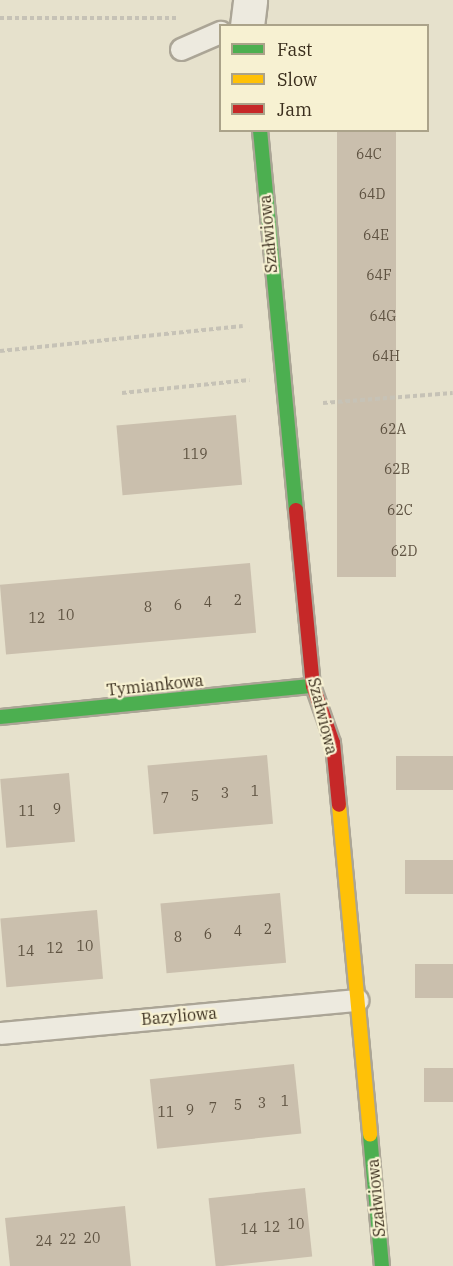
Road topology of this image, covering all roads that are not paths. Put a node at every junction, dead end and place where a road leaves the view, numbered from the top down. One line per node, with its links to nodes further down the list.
1 (219, 31): 2 (lane)
2 (181, 49)
3 (260, 132): 4 (street, Szałwiowa)
4 (313, 686): 5 (street, Tymiankowa); 6 (street, Szałwiowa)
5 (0, 717)
6 (357, 1000): 7 (lane, Bazyliowa); 8 (street, Szałwiowa)
7 (0, 1033)
8 (382, 1266)

